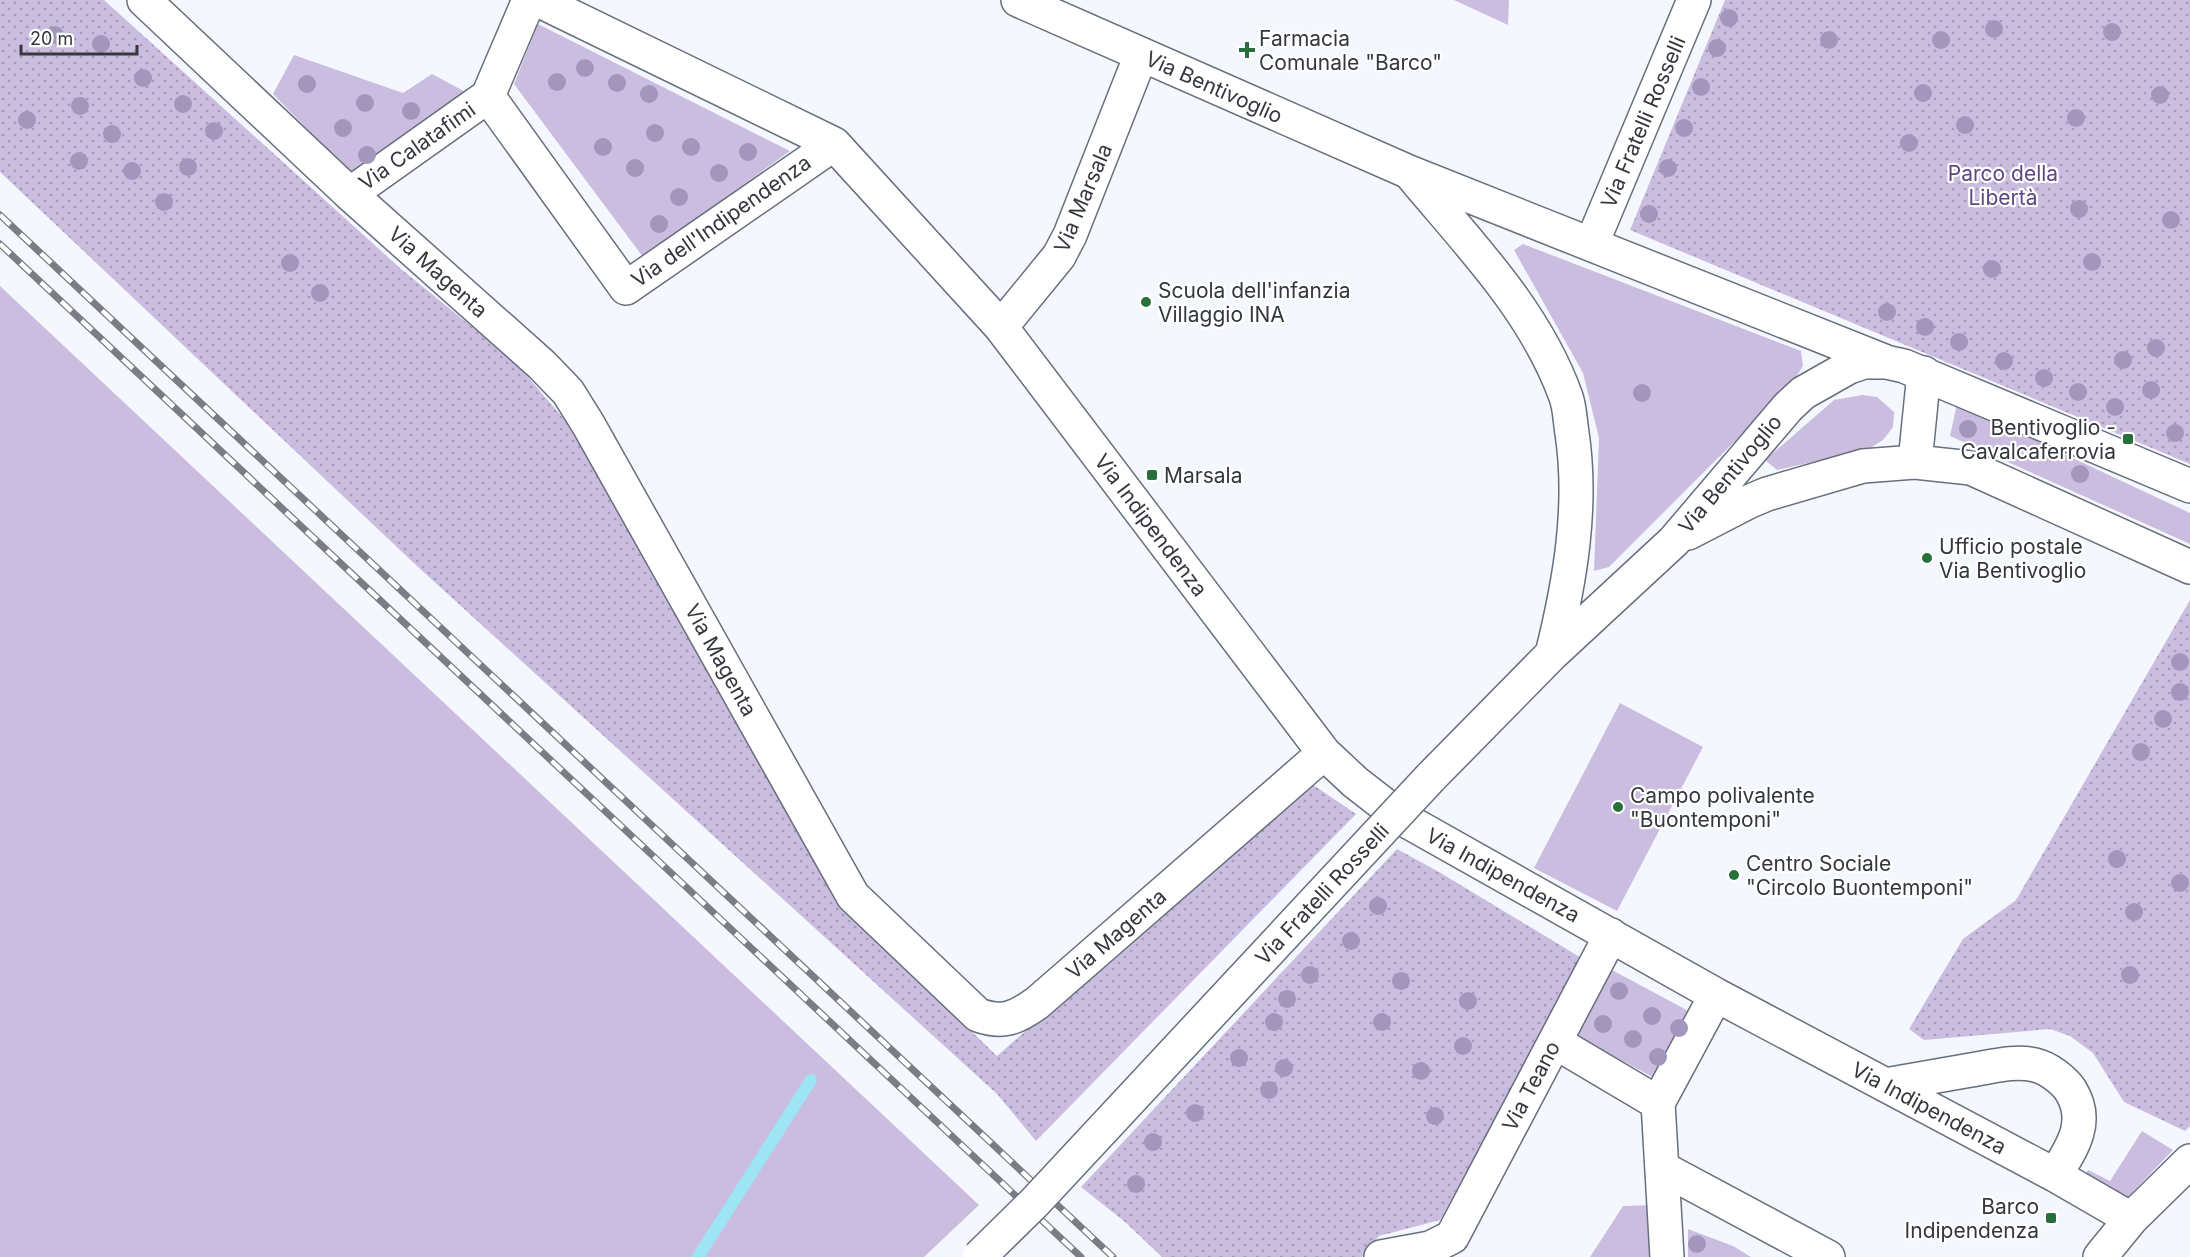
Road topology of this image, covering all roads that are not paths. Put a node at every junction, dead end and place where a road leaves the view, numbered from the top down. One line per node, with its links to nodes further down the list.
1 (144, 0): 10 (street, Via Magenta)
2 (530, 0): 7 (street, Via Calatafimi)
3 (538, 0): 8 (street, Via dell'Indipendenza)
4 (1020, 0): 6 (street, Via Bentivoglio)
5 (1694, 0): 11 (street, Via Fratelli Rosselli)
6 (1141, 55): 9 (street, Via Bentivoglio); 12 (street, Via Marsala)
7 (488, 96): 8 (street, Via dell'Indipendenza); 10 (street, Via Calatafimi)
8 (834, 144): 12 (street, Via dell'Indipendenza)
9 (1409, 172): 11 (street, Via Bentivoglio); 19 (street, Via Bentivoglio)
10 (350, 194): 20 (street, Via Magenta)
11 (1592, 243): 13 (street, Via Bentivoglio)
12 (1001, 327): 20 (street, Via Indipendenza)
13 (1886, 362): 14 (street, Via Bentivoglio); 17 (street, Via Bentivoglio)
14 (1924, 373): 15 (street); 16 (street, Via Bentivoglio)
15 (1915, 462): 17 (street, Via Bentivoglio); 18 (street, Via Bentivoglio)
16 (2190, 486)
17 (1674, 541): 19 (street, Via Fratelli Rosselli)
18 (2190, 567)
19 (1552, 654): 30 (street, Via Fratelli Rosselli, bridge)
20 (1324, 753): 21 (street, Via Indipendenza)
21 (1611, 935): 22 (street, Via Indipendenza); 23 (street, Via Teano)
22 (1716, 995): 24 (street, Via Indipendenza); 25 (street)
23 (1555, 1042): 25 (street); 31 (street, Via Teano)
24 (1885, 1085): 27 (street, Via Indipendenza); 27 (street)
25 (1658, 1103): 26 (street)
26 (1662, 1168): 32 (street); 33 (street)
27 (2055, 1175): 29 (street, Via Indipendenza)
28 (2184, 1178): 29 (street)
29 (2131, 1219): 34 (street)
30 (979, 1257)
31 (1381, 1257)
32 (1667, 1257)
33 (1828, 1257)
34 (2100, 1257)

